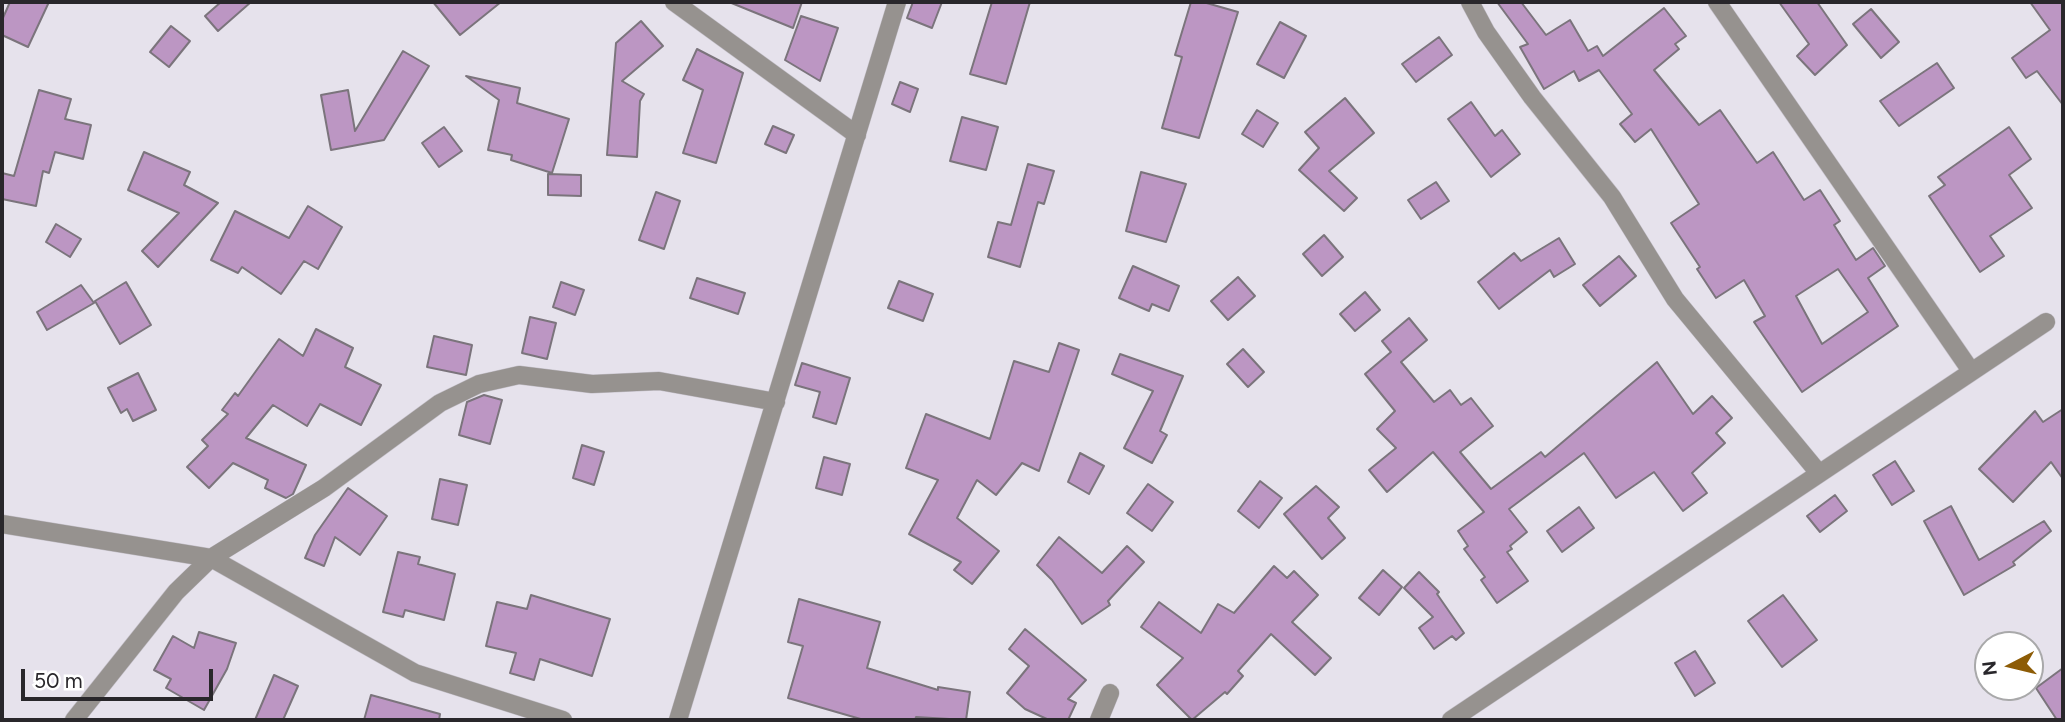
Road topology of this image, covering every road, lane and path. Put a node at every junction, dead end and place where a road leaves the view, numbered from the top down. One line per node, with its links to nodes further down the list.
1 (674, 2): 5 (street)
2 (897, 2): 5 (street)
3 (1470, 2): 9 (street)
4 (1717, 2): 7 (street)
5 (857, 135): 8 (street)
6 (2046, 322): 7 (street)
7 (1971, 371): 9 (street)
8 (776, 402): 11 (street); 15 (street)
9 (1818, 472): 17 (street)
10 (2, 524): 11 (street)
11 (211, 558): 13 (street); 14 (street)
12 (1110, 693): 16 (street)
13 (75, 720)
14 (564, 720)
15 (678, 720)
16 (1099, 720)
17 (1451, 720)

